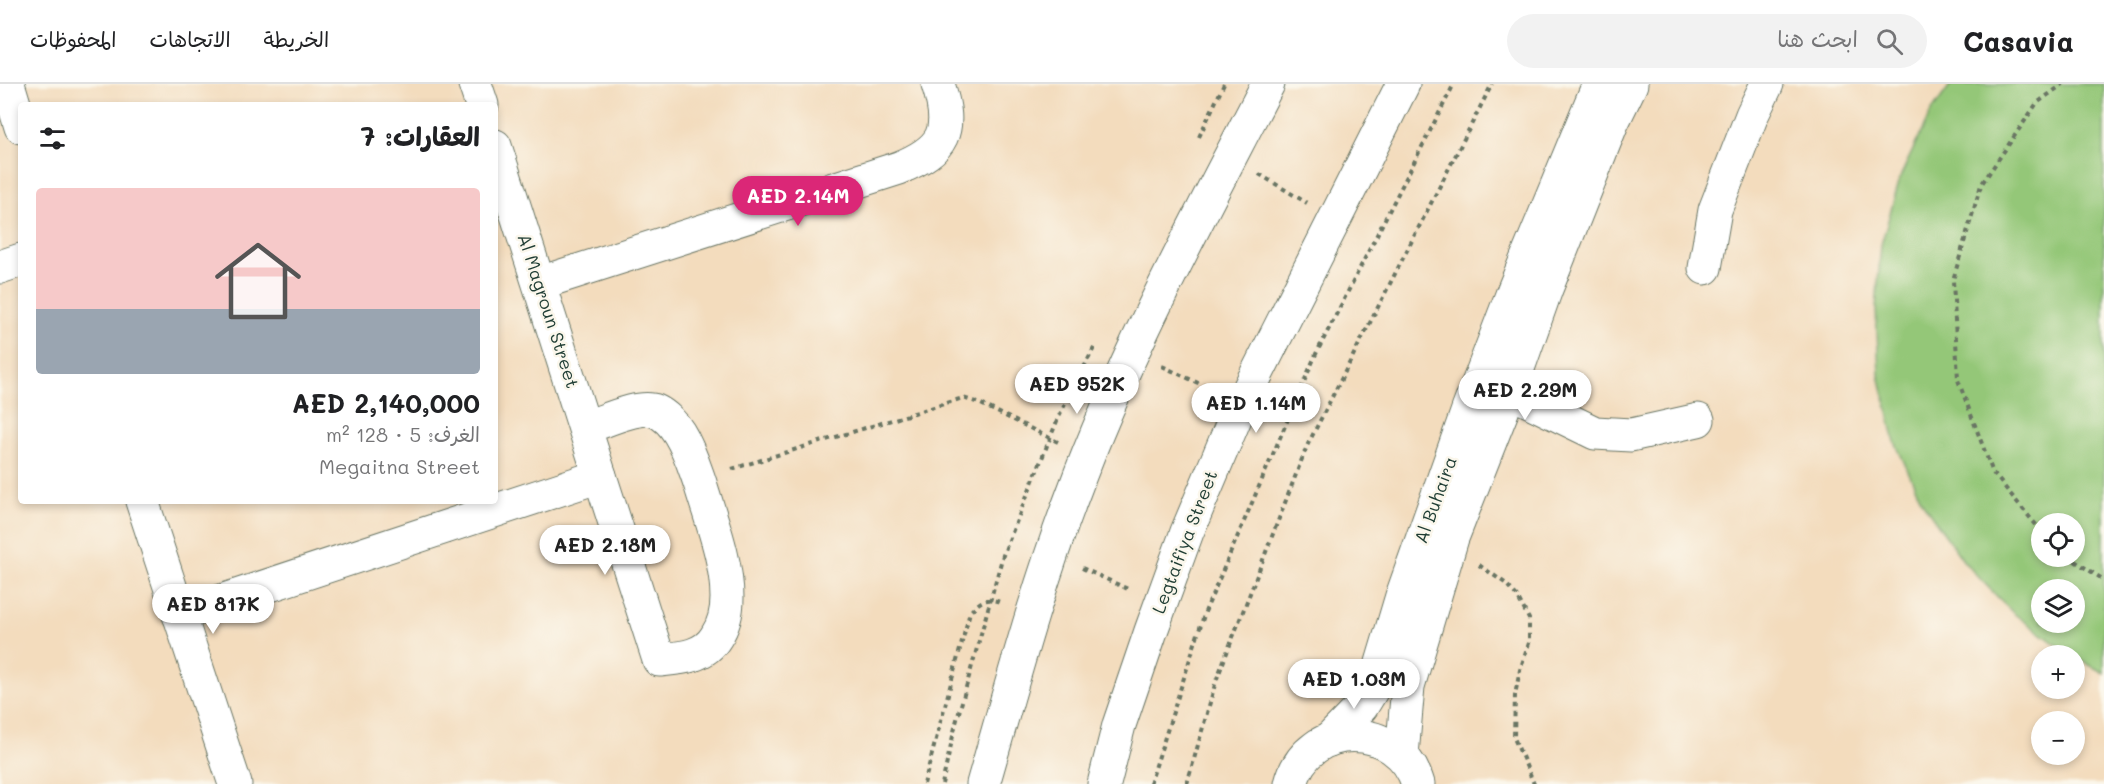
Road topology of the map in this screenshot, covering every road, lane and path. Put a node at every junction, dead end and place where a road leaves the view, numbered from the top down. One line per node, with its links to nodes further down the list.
1 (8, 84): 13 (street)
2 (475, 84): 12 (street)
3 (938, 84): 20 (street)
4 (1268, 84): 15 (street)
5 (1403, 84): 16 (street, Legtaifiya Street)
6 (1454, 84): 45 (path)
7 (1492, 84): 46 (path)
8 (1599, 84): 22 (street, Al Buhaira)
9 (1631, 84): 23 (street, Al Buhaira)
10 (1767, 84): 19 (street)
11 (2063, 84): 31 (path)
12 (481, 102)
13 (18, 117)
14 (498, 155): 20 (street, Al Magroun Street)
15 (1230, 157): 16 (path); 21 (street)
16 (1334, 219): 24 (street, Legtaifiya Street)
17 (18, 261): 18 (street)
18 (0, 267)
19 (1706, 268)
20 (540, 283): 26 (street, Al Magroun Street)
21 (1132, 351): 24 (path); 27 (street)
22 (1483, 374): 23 (street); 39 (street, Al Buhaira)
23 (1510, 391): 25 (street); 40 (street, Al Buhaira)
24 (1242, 403): 36 (street, Legtaifiya Street)
25 (1698, 420)
26 (586, 427): 28 (street, Al Magroun Street); 29 (street)
27 (1087, 459): 29 (path); 32 (street)
28 (600, 476): 29 (street, Al Magroun Street); 38 (street)
29 (699, 480)
30 (143, 504): 38 (street)
31 (2031, 519)
32 (1052, 554): 36 (path); 37 (street)
33 (1476, 560): 48 (path)
34 (2084, 567): 35 (path)
35 (2104, 580)
36 (1161, 604): 44 (street, Legtaifiya Street)
37 (1033, 612): 42 (path); 43 (street)
38 (179, 615): 41 (street)
39 (1329, 740): 40 (street); 47 (street, Al Buhaira)
40 (1416, 775)
41 (235, 784)
42 (924, 784)
43 (983, 784)
44 (1104, 784)
45 (1150, 784)
46 (1187, 784)
47 (1291, 784)
48 (1534, 784)

